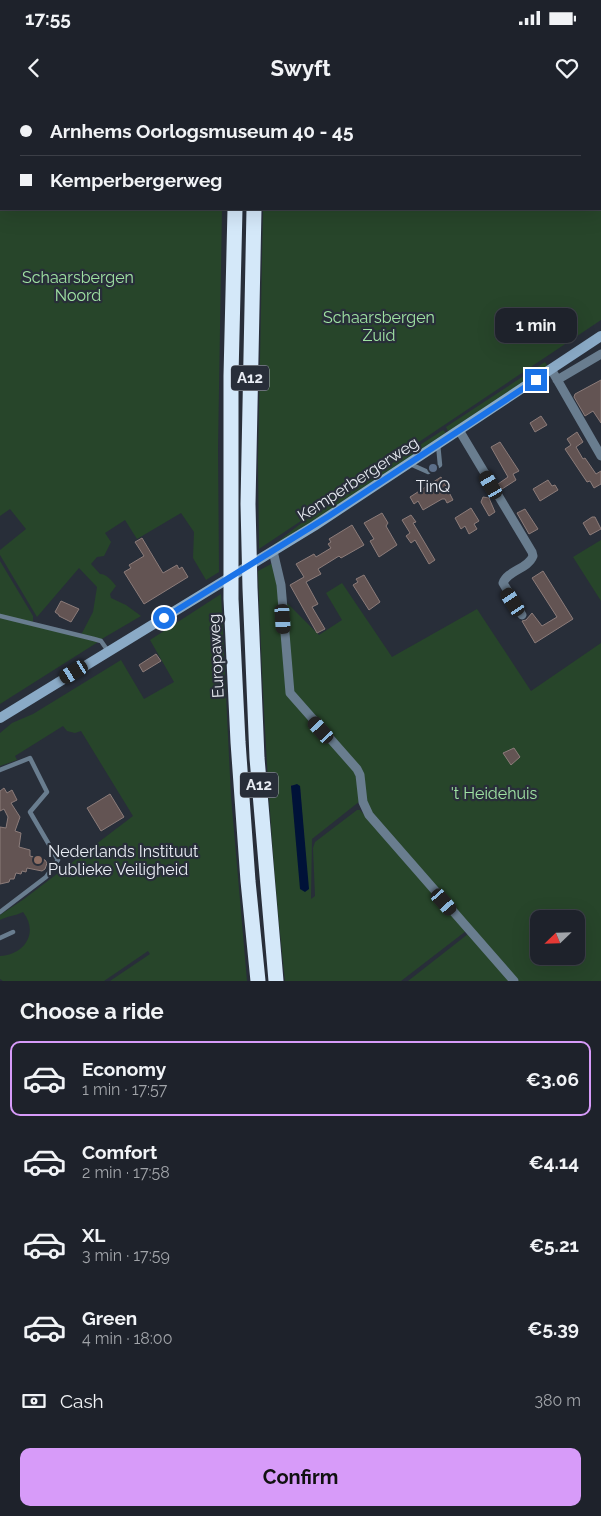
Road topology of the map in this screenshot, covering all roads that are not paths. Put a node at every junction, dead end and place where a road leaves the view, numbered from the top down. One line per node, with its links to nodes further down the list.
1 (226, 210): 7 (highway, A12)
2 (236, 210): 7 (highway, Europaweg / A12)
3 (254, 210): 23 (highway, A12)
4 (601, 336): 6 (main road, Kemperbergerweg)
5 (601, 354): 8 (street)
6 (551, 369): 8 (street); 9 (main road, Kemperbergerweg)
7 (231, 376): 22 (highway, Europaweg / A12)
8 (557, 380): 11 (street)
9 (459, 430): 10 (main road, Kemperbergerweg); 14 (street)
10 (438, 444): 12 (main road, Kemperbergerweg); 12 (lane)
11 (601, 456)
12 (409, 464): 13 (main road, Kemperbergerweg)
13 (273, 551): 16 (main road, Kemperbergerweg); 24 (street)
14 (522, 615)
15 (0, 616): 16 (lane)
16 (108, 652): 17 (main road, Kemperbergerweg)
17 (0, 718)
18 (0, 770): 19 (lane)
19 (0, 912)
20 (12, 932): 21 (lane)
21 (0, 938)
22 (258, 981)
23 (276, 981)
24 (514, 981)

